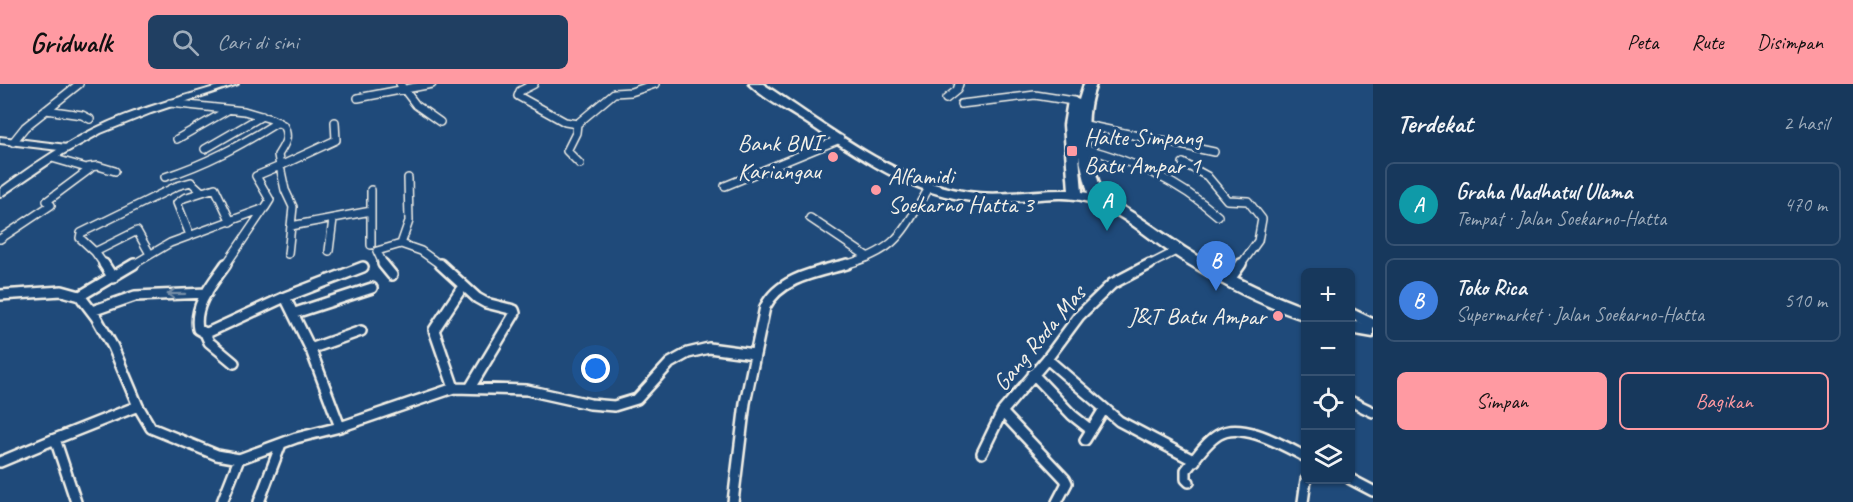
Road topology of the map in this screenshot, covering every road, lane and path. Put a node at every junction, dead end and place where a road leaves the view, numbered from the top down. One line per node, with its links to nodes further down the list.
1 (79, 84): 18 (street)
2 (234, 84): 16 (main road)
3 (432, 84): 10 (street)
4 (534, 84): 25 (street)
5 (655, 84): 25 (street)
6 (755, 84): 28 (highway)
7 (959, 84): 13 (street)
8 (1080, 84): 14 (highway)
9 (1089, 84): 26 (highway)
10 (401, 87): 12 (street); 24 (street)
11 (965, 95): 15 (street)
12 (358, 98)
13 (946, 99)
14 (1074, 101): 15 (street); 48 (highway)
15 (973, 102): 17 (street)
16 (170, 103): 19 (street); 31 (main road)
17 (961, 104)
18 (46, 110): 21 (street); 30 (street)
19 (228, 110): 20 (street); 27 (street)
20 (262, 116): 22 (street); 33 (street)
21 (90, 120)
22 (278, 122): 38 (street); 44 (street)
23 (336, 122): 38 (street)
24 (440, 122)
25 (577, 124): 37 (street)
26 (1081, 124): 32 (highway); 34 (street)
27 (177, 139)
28 (840, 139): 42 (street); 43 (highway)
29 (0, 140): 30 (main road)
30 (13, 141): 31 (main road)
31 (67, 148): 35 (main road)
32 (1083, 148): 49 (highway); 52 (street)
33 (205, 149)
34 (1214, 152)
35 (52, 158): 39 (street); 47 (main road)
36 (1183, 163): 70 (street)
37 (580, 164)
38 (280, 166): 50 (street); 56 (street)
39 (89, 168): 40 (street); 58 (street)
40 (115, 171)
41 (408, 178): 59 (street)
42 (725, 186)
43 (929, 188): 48 (highway); 66 (street)
44 (171, 189): 46 (street); 63 (street)
45 (371, 190): 51 (street)
46 (202, 192): 55 (street); 57 (street)
47 (0, 194)
48 (1076, 194): 49 (highway)
49 (1097, 200): 61 (highway)
50 (265, 208): 55 (street); 73 (street)
51 (371, 211): 53 (street); 60 (street)
52 (1218, 216)
53 (333, 219): 56 (street); 62 (street)
54 (810, 219): 66 (street)
55 (231, 222): 57 (street)
56 (291, 226): 65 (street)
57 (190, 235): 64 (street)
58 (0, 239)
59 (401, 244): 68 (street); 71 (street)
60 (371, 245)
61 (1178, 250): 70 (highway); 88 (street, Gang Roda Mas)
62 (329, 251)
63 (95, 252): 64 (street); 69 (street)
64 (150, 254): 69 (street)
65 (288, 254)
66 (868, 257): 87 (street)
67 (363, 267): 76 (street)
68 (392, 275)
69 (113, 278): 75 (street)
70 (1229, 281): 78 (highway)
71 (463, 286): 91 (street); 92 (street)
72 (372, 288): 79 (street)
73 (207, 293): 77 (street, one-way to 77); 85 (street)
74 (0, 295): 75 (street)
75 (80, 296): 77 (street)
76 (285, 297): 79 (street); 85 (street)
77 (92, 311): 94 (street)
78 (1301, 312)
79 (295, 314): 86 (street)
80 (1355, 315): 81 (street)
81 (1373, 324)
82 (1355, 328): 84 (highway)
83 (361, 331): 86 (street)
84 (1373, 331)
85 (205, 333): 89 (street)
86 (310, 349): 98 (street)
87 (754, 354): 92 (street); 115 (street)
88 (1047, 359): 90 (street, Gang Roda Mas); 95 (street)
89 (234, 363)
90 (1033, 374): 96 (street, Gang Roda Mas); 99 (street)
91 (454, 388): 92 (street); 98 (street)
92 (470, 388)
93 (1355, 403): 97 (street)
94 (138, 406): 100 (street); 105 (street)
95 (1104, 409): 99 (street); 106 (street)
96 (1002, 412): 103 (street); 116 (street, Gang Roda Mas)
97 (1373, 412)
98 (340, 427): 102 (street)
99 (1091, 429): 101 (street)
100 (55, 439): 107 (street); 112 (street)
101 (1084, 440)
102 (281, 444): 105 (street); 114 (street)
103 (982, 453)
104 (1301, 455): 106 (street)
105 (239, 459): 113 (street)
106 (1195, 461): 108 (street)
107 (0, 462)
108 (1189, 482)
109 (1355, 482): 111 (street)
110 (1305, 484): 117 (street)
111 (1373, 491)
112 (76, 502)
113 (222, 502)
114 (259, 502)
115 (733, 502)
116 (1058, 502)
117 (1303, 502)

